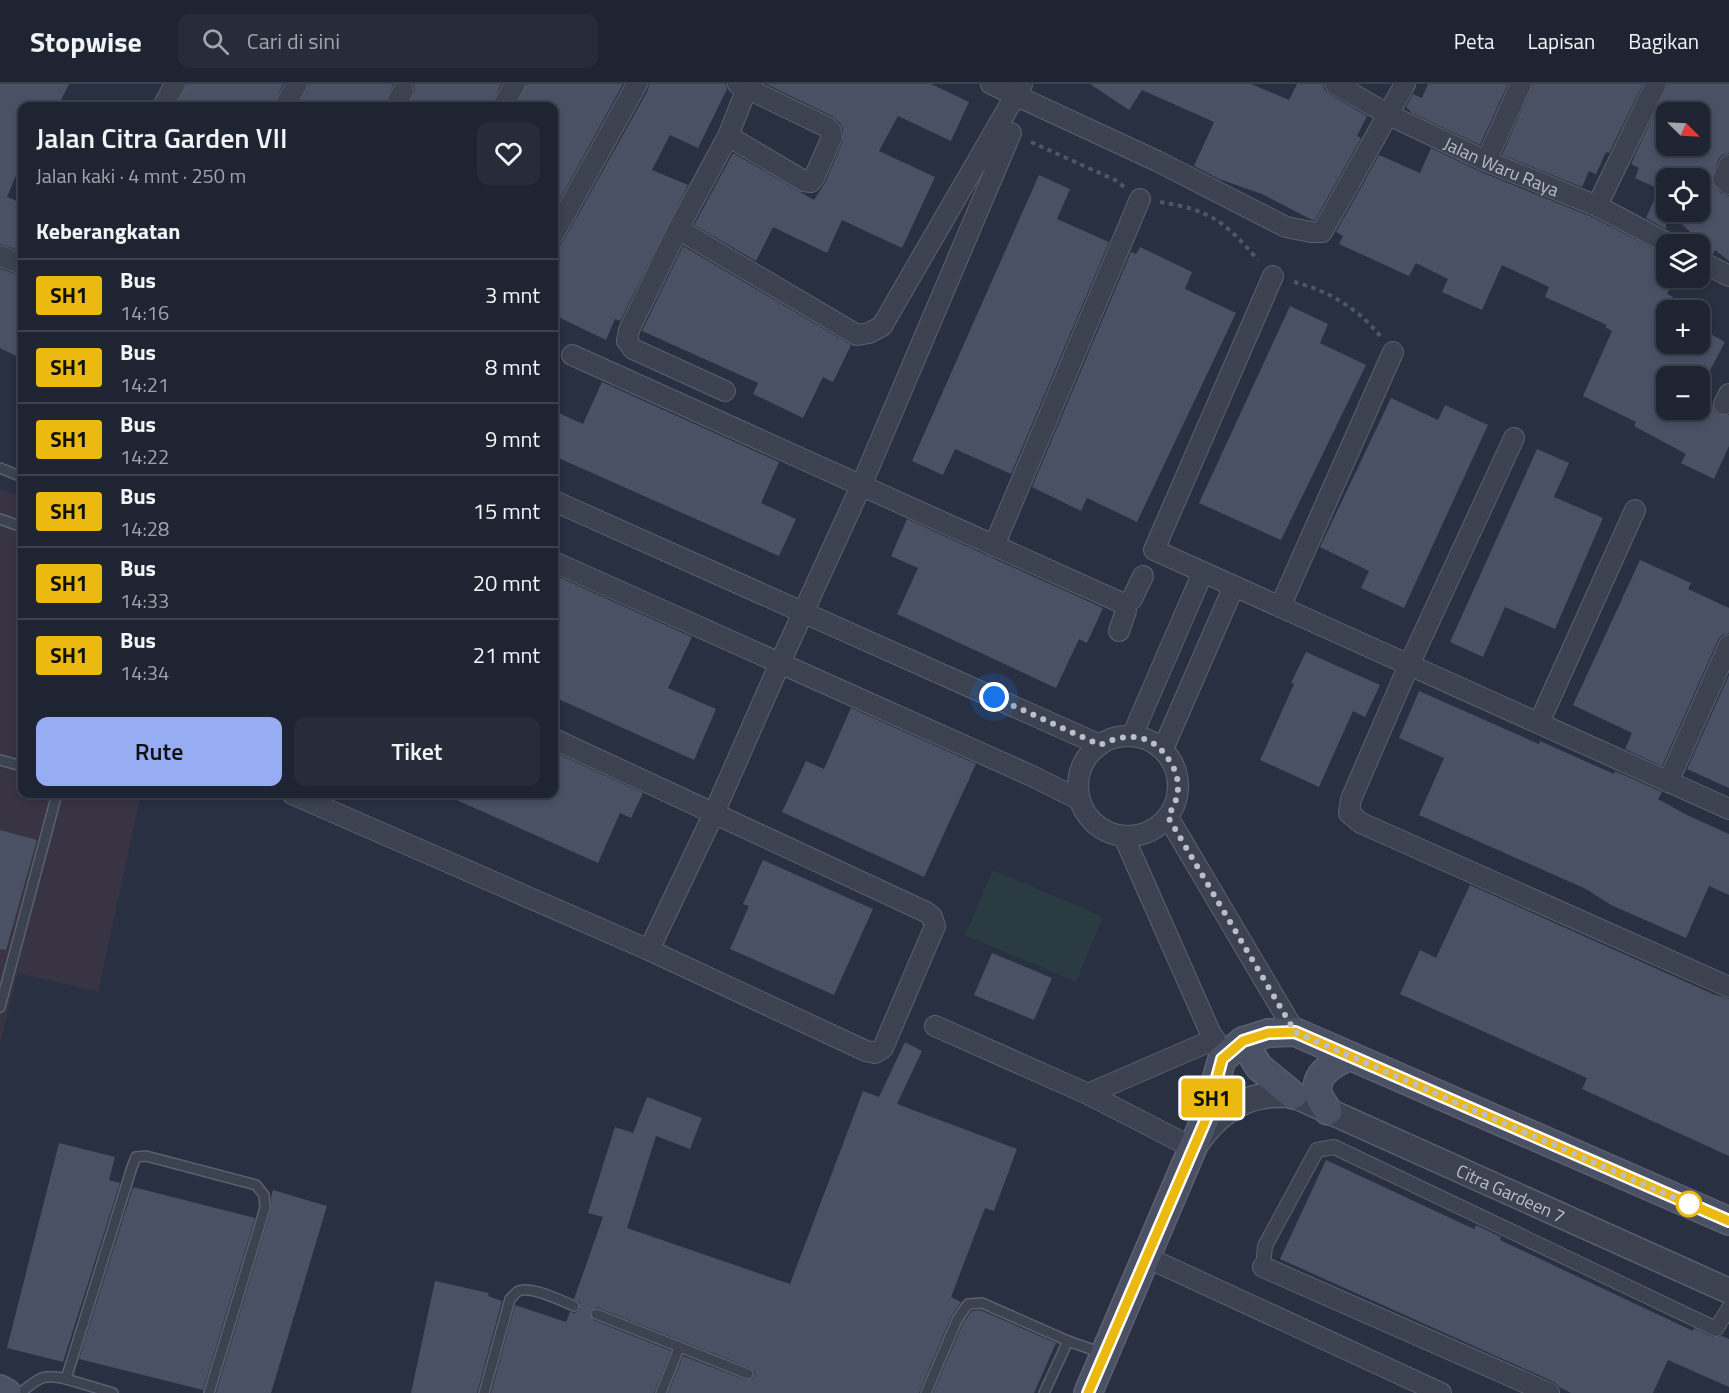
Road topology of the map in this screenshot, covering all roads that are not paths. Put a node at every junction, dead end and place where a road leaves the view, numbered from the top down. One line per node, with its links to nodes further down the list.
1 (176, 84): 12 (street)
2 (297, 84): 13 (street)
3 (515, 84): 14 (street)
4 (637, 84): 23 (street)
5 (991, 84): 11 (street)
6 (1335, 84): 15 (street, Jalan Waru Raya)
7 (1405, 84): 15 (street)
8 (1521, 84): 18 (street)
9 (1656, 84): 22 (street)
10 (742, 86): 17 (street); 17 (street)
11 (1020, 90): 15 (street); 24 (street)
12 (165, 102)
13 (287, 102)
14 (505, 102)
15 (1389, 115): 18 (street, Jalan Waru Raya)
16 (1011, 133): 37 (street)
17 (728, 136): 24 (street)
18 (1486, 161): 22 (street, Jalan Waru Raya)
19 (1729, 165): 20 (street)
20 (1729, 184)
21 (1140, 199): 42 (street)
22 (1597, 206): 25 (street, Jalan Waru Raya)
23 (558, 227)
24 (678, 229): 33 (street)
25 (1656, 237)
26 (0, 256): 27 (street)
27 (18, 263)
28 (1710, 266): 30 (street)
29 (1273, 276): 44 (street)
30 (1729, 276)
31 (1393, 352): 48 (street)
32 (572, 356): 37 (street)
33 (725, 391)
34 (1514, 438): 53 (street)
35 (0, 468): 36 (lane)
36 (18, 475)
37 (861, 486): 42 (street); 49 (street)
38 (558, 503): 49 (street)
39 (1635, 510): 54 (street)
40 (0, 519): 41 (lane)
41 (18, 526)
42 (994, 546): 47 (street)
43 (558, 564): 52 (street)
44 (1203, 572): 46 (street); 55 (street)
45 (1143, 576): 47 (street)
46 (1234, 586): 48 (street); 58 (street)
47 (1124, 604): 50 (street)
48 (1280, 607): 53 (street)
49 (804, 612): 52 (street); 57 (street)
50 (1119, 631)
51 (1729, 645): 61 (street)
52 (780, 663): 64 (street); 66 (street)
53 (1409, 665): 54 (street); 70 (street)
54 (1539, 723): 61 (street)
55 (1132, 736): 57 (street); 58 (street)
56 (558, 741): 66 (street)
57 (1100, 745): 64 (street)
58 (1162, 749): 67 (street)
59 (0, 760): 60 (lane)
60 (18, 765)
61 (1668, 782): 65 (street)
62 (56, 798): 71 (lane)
63 (301, 798): 69 (street)
64 (1080, 800): 68 (street)
65 (1729, 809)
66 (714, 813): 69 (street); 69 (street)
67 (1168, 817): 68 (street); 73 (street)
68 (1124, 837): 75 (street)
69 (649, 950)
70 (1729, 986)
71 (0, 1007)
72 (935, 1026): 77 (street)
73 (1295, 1032): 74 (main road); 76 (main road)
74 (1243, 1041): 75 (main road); 78 (main road)
75 (1218, 1049): 77 (street); 80 (main road)
76 (1350, 1056): 79 (main road); 81 (main road)
77 (1088, 1094): 80 (street)
78 (1293, 1095): 79 (street, Citra Gardeen 7); 80 (street)
79 (1328, 1111): 84 (street, Citra Gardeen 7)
80 (1193, 1148): 82 (main road)
81 (1729, 1221)
82 (1146, 1257): 90 (main road); 103 (street)
83 (1263, 1267): 86 (street); 104 (street)
84 (1729, 1291)
85 (574, 1306): 98 (lane)
86 (1729, 1308)
87 (596, 1314): 89 (lane)
88 (1068, 1341): 90 (lane); 100 (lane); 101 (lane)
89 (679, 1348): 91 (lane); 99 (lane)
90 (1105, 1354): 102 (main road)
91 (748, 1374)
92 (66, 1379): 95 (lane); 96 (lane); 97 (lane)
93 (0, 1389): 94 (main road)
94 (7, 1393)
95 (20, 1393)
96 (112, 1393)
97 (209, 1393)
98 (484, 1393)
99 (661, 1393)
100 (926, 1393)
101 (1044, 1393)
102 (1088, 1393)
103 (1441, 1393)
104 (1550, 1393)

